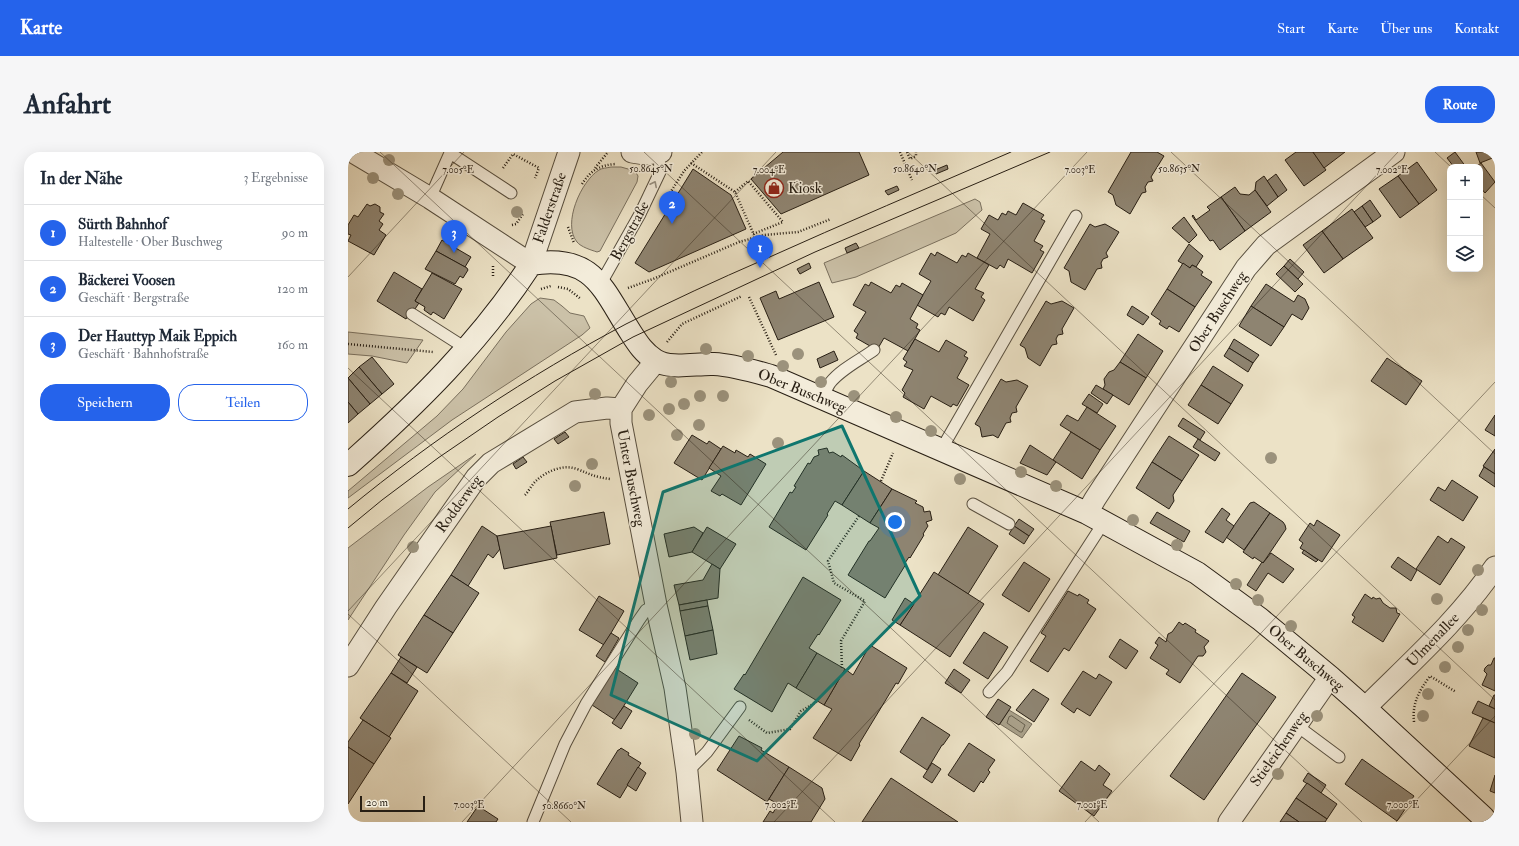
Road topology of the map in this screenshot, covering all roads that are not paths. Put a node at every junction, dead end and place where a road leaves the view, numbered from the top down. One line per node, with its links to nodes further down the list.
1 (354, 152): 7 (street)
2 (569, 152): 9 (street, Falderstraße)
3 (660, 152): 5 (street, Bergstraße); 10 (lane, Bergstraße, one-way to 3)
4 (1394, 152): 20 (street, Ober Buschweg)
5 (626, 158)
6 (511, 193): 7 (lane)
7 (430, 198): 9 (street)
8 (1076, 216): 17 (lane)
9 (531, 264): 10 (street); 12 (street)
10 (600, 285): 14 (street)
11 (412, 314): 12 (lane)
12 (467, 349): 18 (street)
13 (874, 350): 15 (lane)
14 (656, 361): 15 (street, Ober Buschweg); 16 (street, Unter Buschweg)
15 (823, 398): 17 (street, Ober Buschweg)
16 (621, 409): 23 (street, Unter Buschweg); 24 (street, Rodderweg)
17 (941, 450): 20 (street, Ober Buschweg)
18 (348, 465)
19 (973, 504): 21 (lane)
20 (1095, 518): 25 (street, Ober Buschweg); 26 (lane, Ober Buschweg)
21 (1009, 524)
22 (1495, 567): 28 (street, Ulmenallee)
23 (656, 605): 31 (street, Unter Buschweg); 32 (lane)
24 (348, 666)
25 (1330, 677): 28 (street, Ober Buschweg); 29 (street, Stieleichenweg)
26 (989, 692)
27 (740, 707): 31 (lane)
28 (1365, 708): 35 (street, Ober Buschweg)
29 (1296, 725): 30 (lane); 34 (street, Stieleichenweg)
30 (1339, 757)
31 (687, 772): 33 (street, Unter Buschweg)
32 (533, 822)
33 (692, 822)
34 (1229, 822)
35 (1487, 822)

